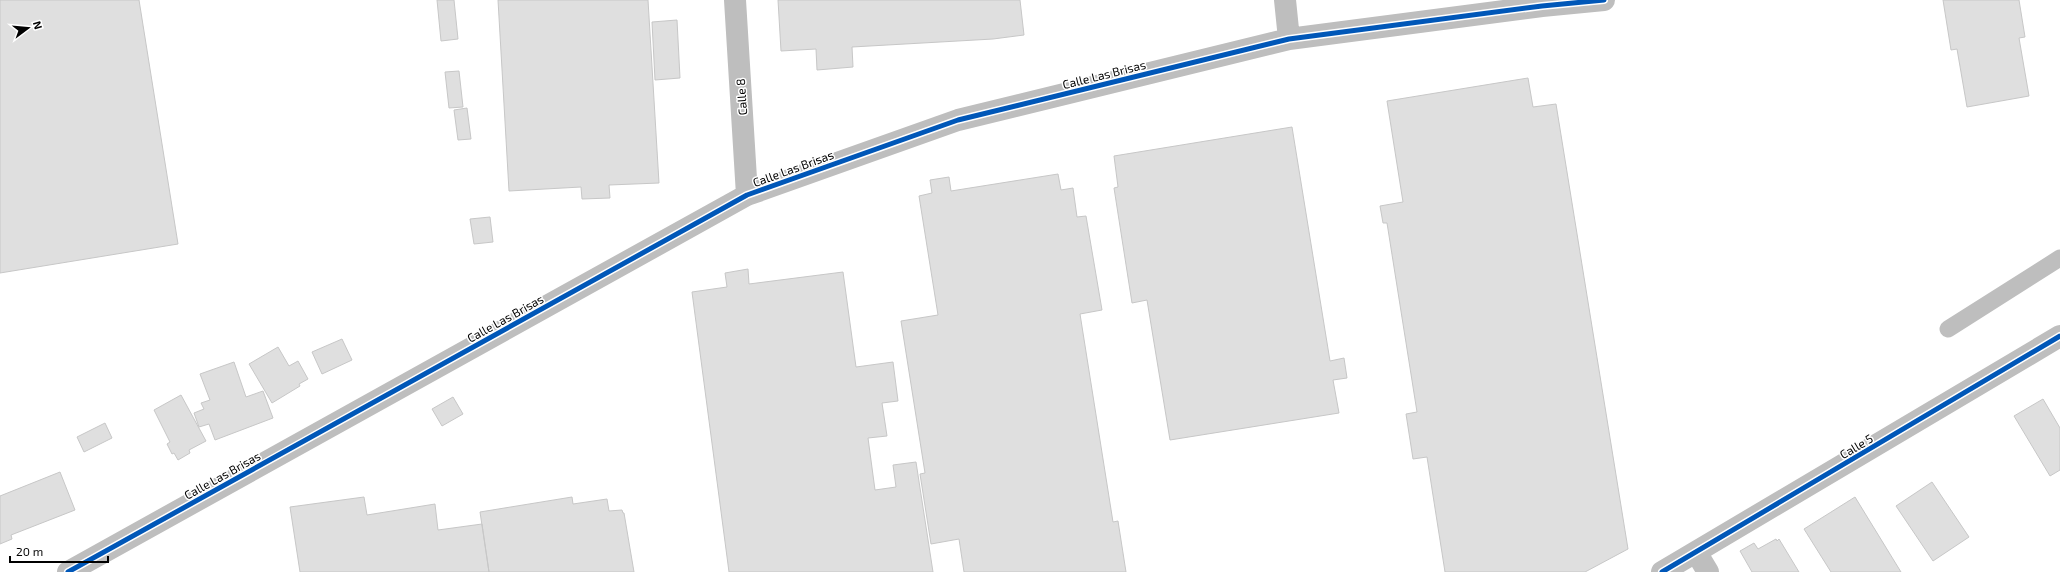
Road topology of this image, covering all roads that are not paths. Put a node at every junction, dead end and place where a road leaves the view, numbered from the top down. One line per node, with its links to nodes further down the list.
1 (735, 0): 5 (street, Calle 8)
2 (1285, 0): 4 (street)
3 (1604, 0): 4 (street, Calle Las Brisas)
4 (1289, 39): 5 (street, Calle Las Brisas)
5 (747, 195): 10 (street, Calle Las Brisas)
6 (2060, 258): 7 (lane)
7 (1948, 329)
8 (2060, 336): 9 (street, Calle 5)
9 (1696, 552): 11 (street, Calle 5); 12 (street)
10 (68, 572)
11 (1662, 572)
12 (1708, 572)

